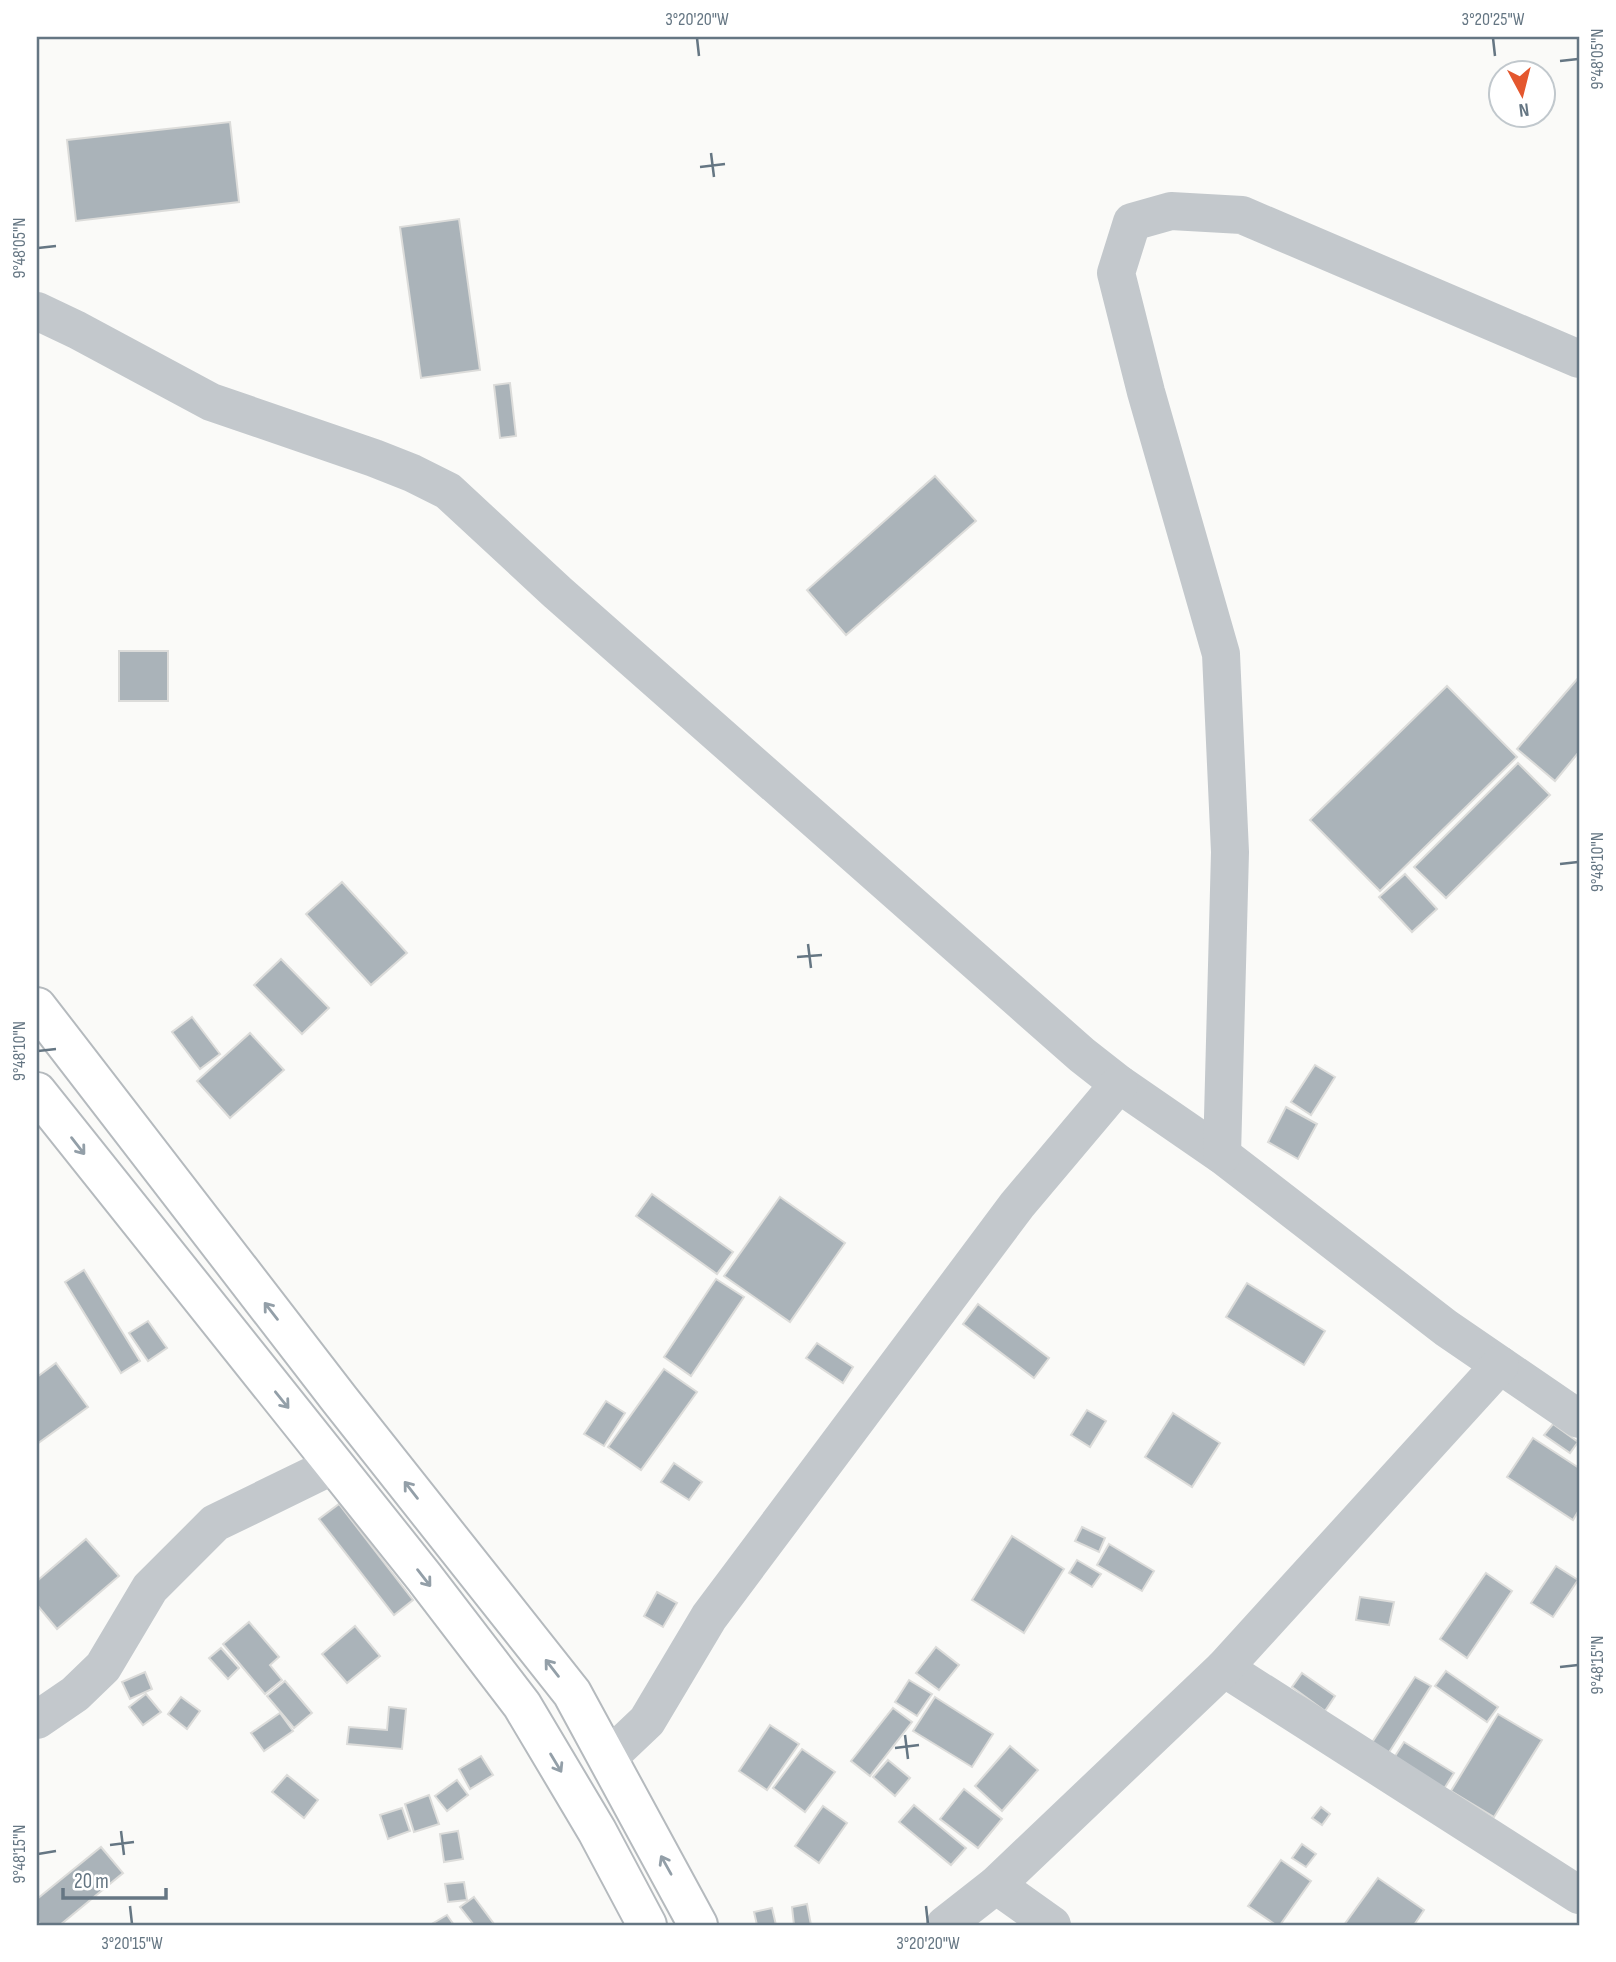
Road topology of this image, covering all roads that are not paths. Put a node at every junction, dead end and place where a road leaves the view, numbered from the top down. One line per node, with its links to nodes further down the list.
1 (37, 311): 4 (street)
2 (1579, 359): 6 (street)
3 (37, 1007): 12 (main road, one-way to 3)
4 (1119, 1084): 6 (street); 12 (street)
5 (37, 1092): 9 (main road, one-way to 9)
6 (1222, 1155): 7 (street)
7 (1500, 1365): 8 (street); 10 (street)
8 (1579, 1419)
9 (334, 1465): 11 (street); 15 (main road, one-way to 15)
10 (1224, 1668): 13 (street); 14 (street)
11 (37, 1720)
12 (608, 1758): 16 (main road, one-way to 12)
13 (996, 1885): 17 (street); 18 (street)
14 (1579, 1895)
15 (647, 1925)
16 (698, 1925)
17 (945, 1925)
18 (1052, 1925)

